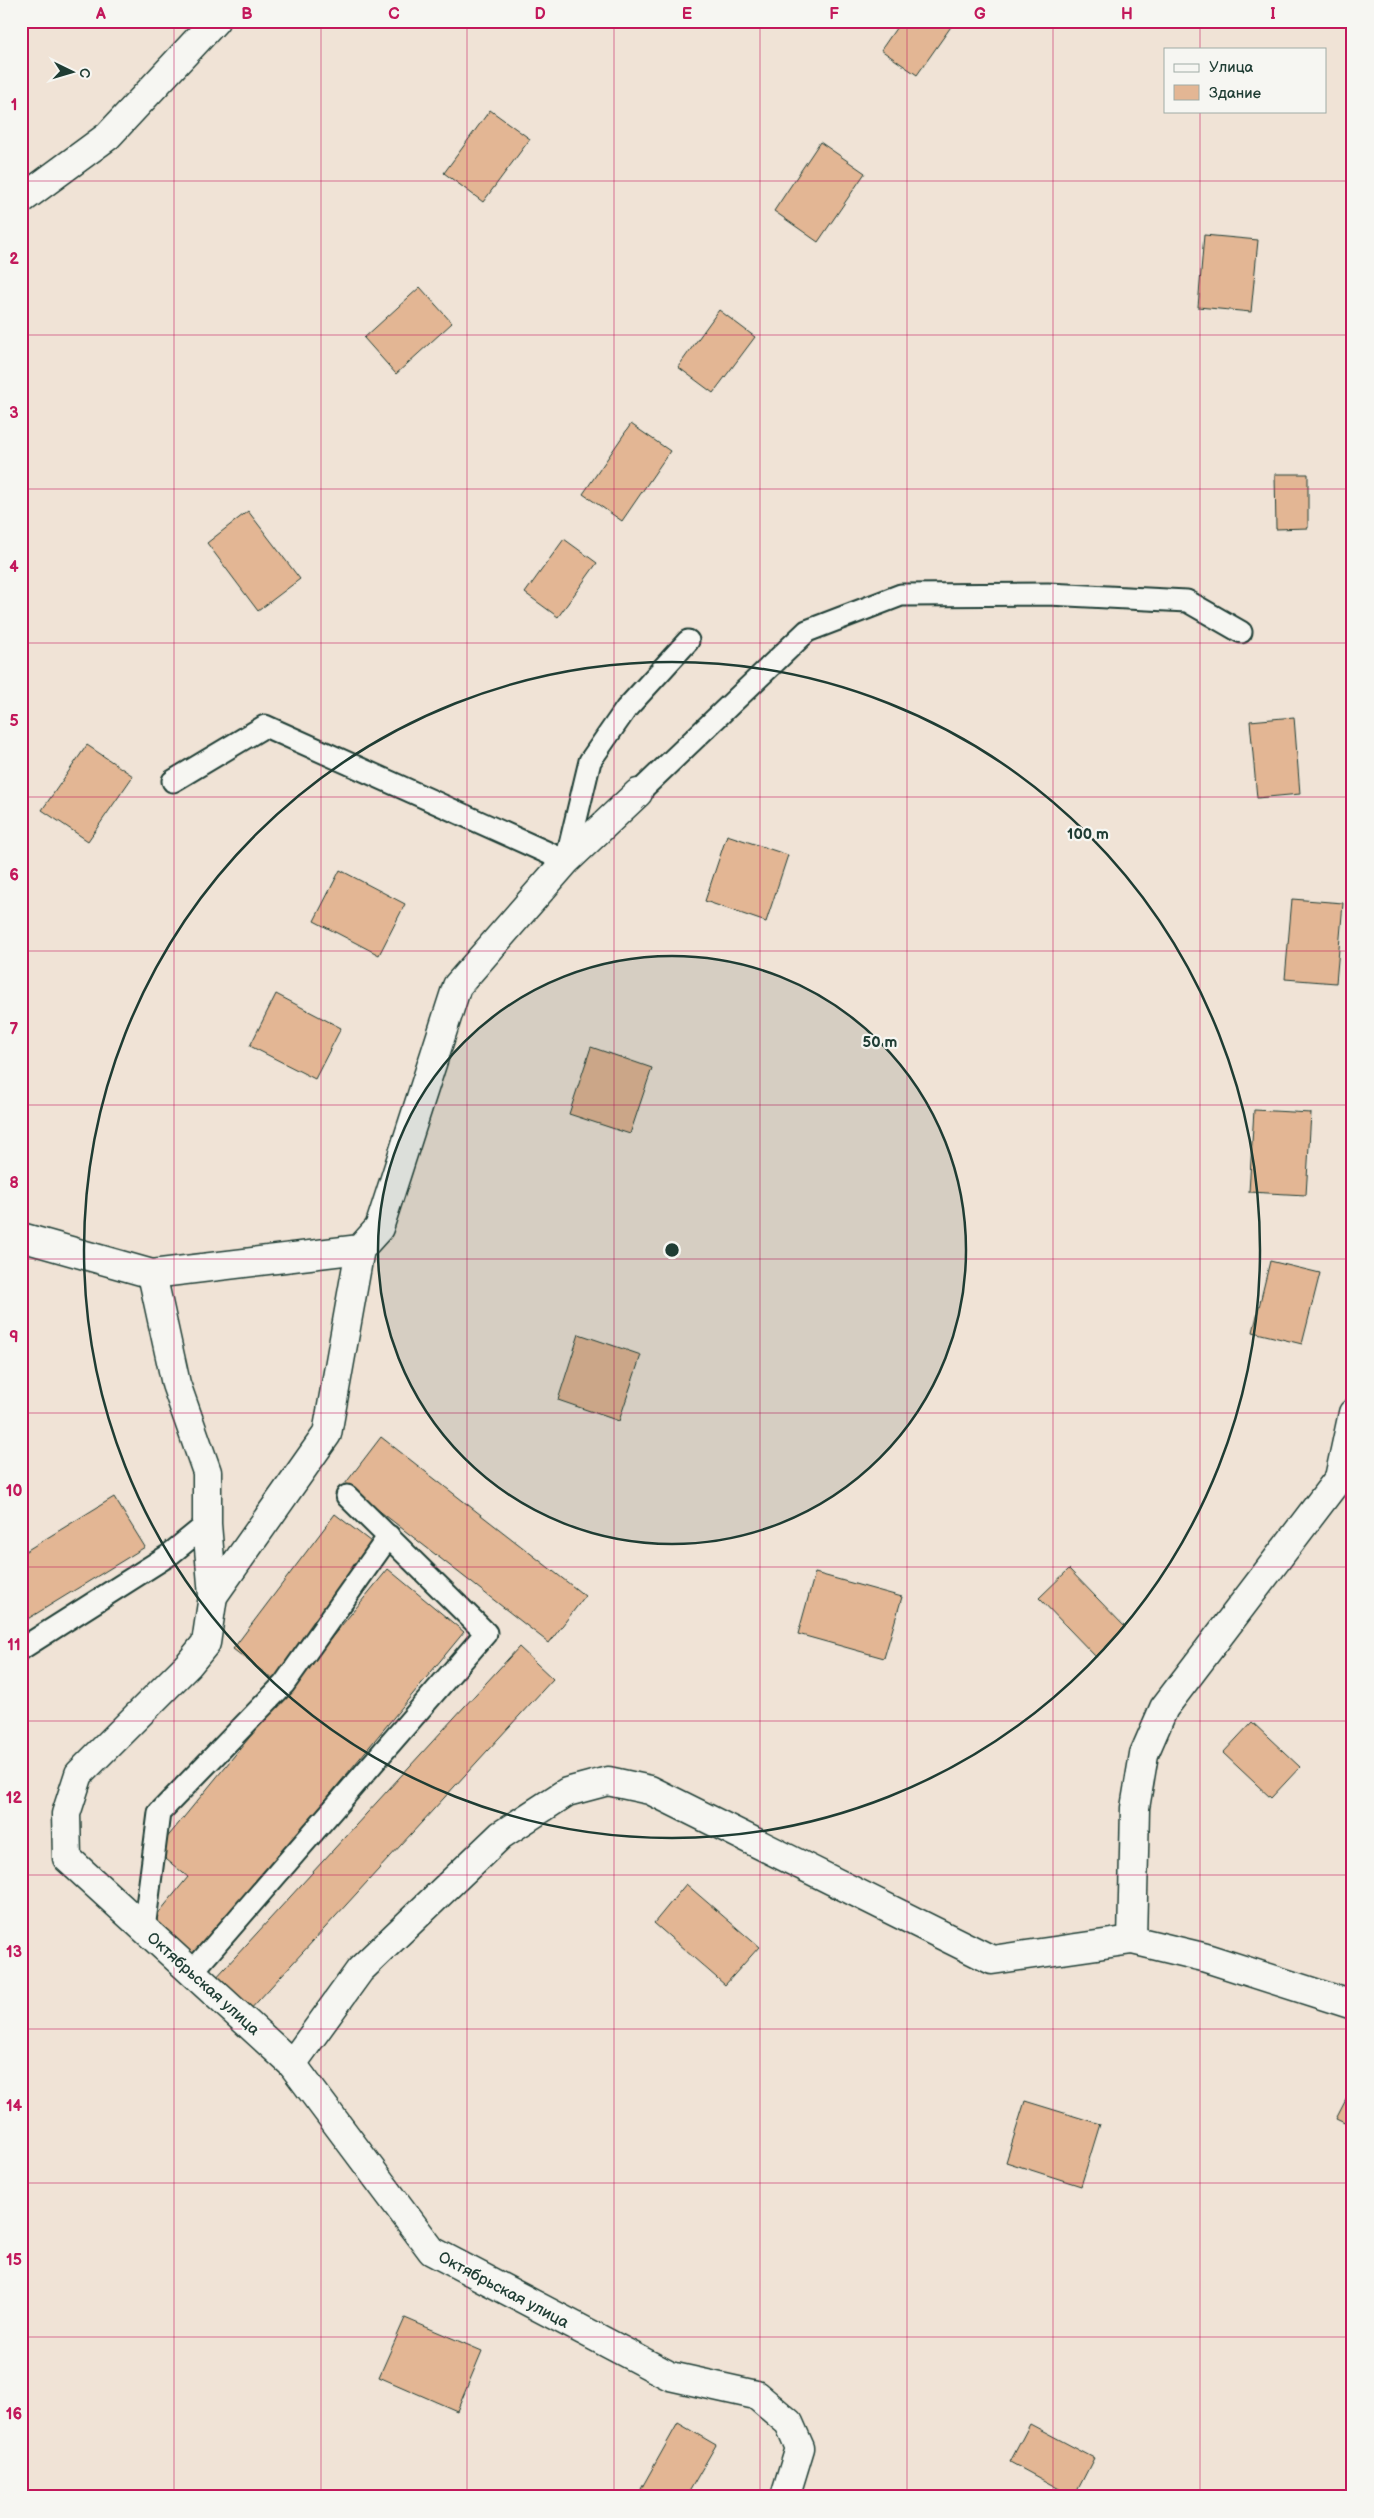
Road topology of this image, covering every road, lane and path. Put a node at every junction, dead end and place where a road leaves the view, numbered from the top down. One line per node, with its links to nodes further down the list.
1 (215, 21): 2 (street)
2 (21, 200)
3 (1241, 632): 6 (lane)
4 (688, 641): 7 (lane)
5 (174, 781): 7 (lane)
6 (638, 793): 7 (street)
7 (566, 861): 9 (street)
8 (21, 1237): 10 (street)
9 (360, 1248): 10 (street); 15 (street)
10 (152, 1274): 13 (street, Октябрьская улица)
11 (1353, 1413): 18 (street)
12 (347, 1496): 14 (lane)
13 (208, 1524): 15 (street, Октябрьская улица); 16 (lane)
14 (389, 1536): 17 (lane); 19 (lane)
15 (213, 1596): 17 (street, Октябрьская улица)
16 (21, 1649)
17 (144, 1928): 19 (street, Октябрьская улица)
18 (1132, 1940): 20 (street); 21 (street)
19 (192, 1972): 21 (street, Октябрьская улица)
20 (1353, 2005)
21 (292, 2064): 22 (street, Октябрьская улица)
22 (785, 2497)

